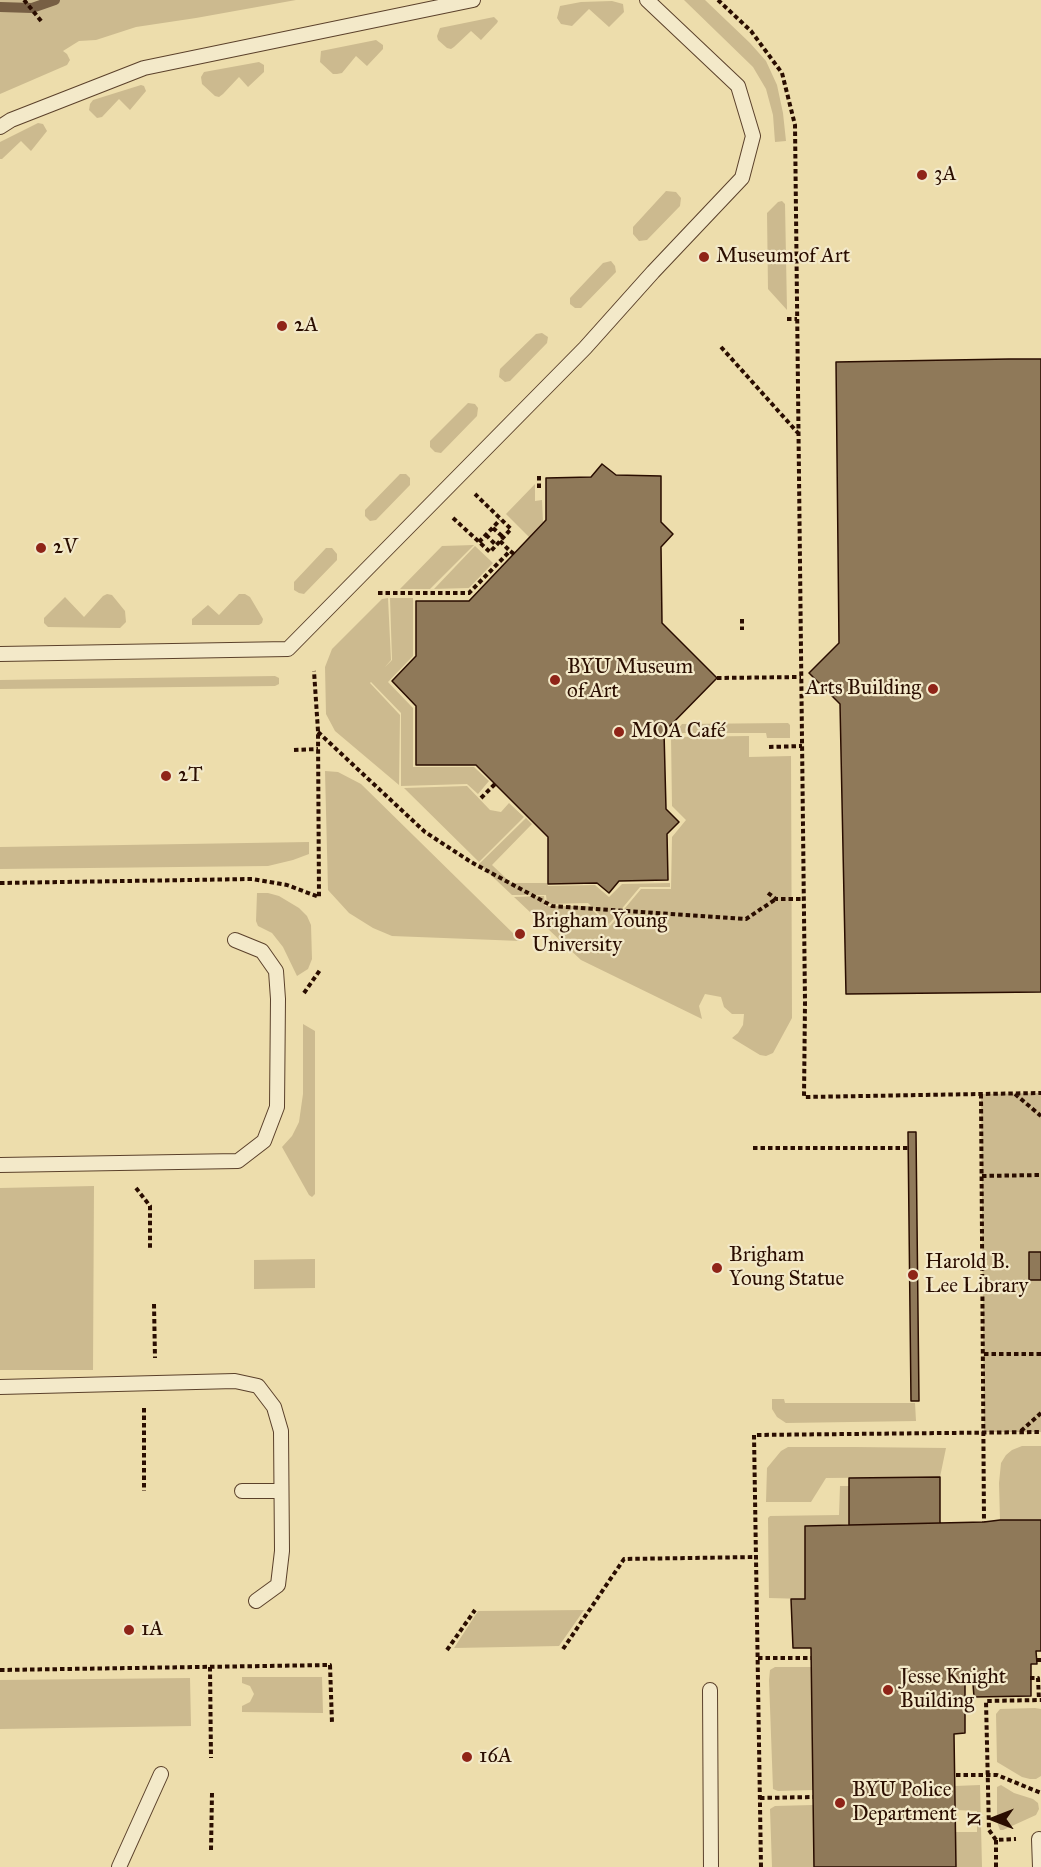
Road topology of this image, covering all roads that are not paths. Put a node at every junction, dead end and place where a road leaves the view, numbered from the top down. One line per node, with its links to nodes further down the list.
1 (473, 0): 3 (lane)
2 (647, 0): 4 (lane)
3 (0, 127)
4 (0, 654)
5 (235, 940): 6 (lane)
6 (0, 1165)
7 (0, 1387): 9 (lane)
8 (242, 1491): 9 (lane)
9 (281, 1491): 10 (lane)
10 (256, 1601)
11 (710, 1690): 15 (lane)
12 (161, 1774): 14 (lane)
13 (1039, 1839): 16 (lane)
14 (119, 1867)
15 (711, 1867)
16 (1040, 1867)

